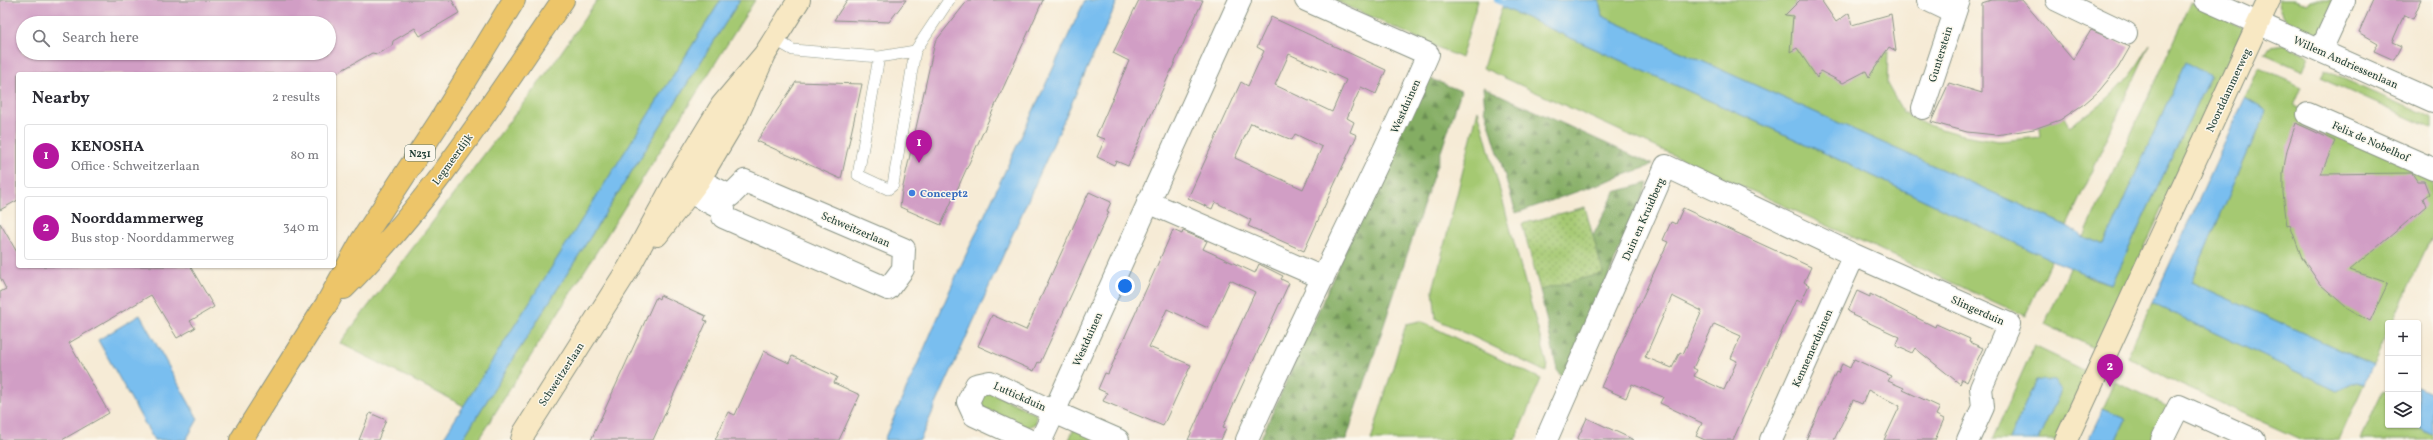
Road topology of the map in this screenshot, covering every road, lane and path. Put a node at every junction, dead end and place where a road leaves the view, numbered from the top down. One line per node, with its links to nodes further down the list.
1 (514, 0): 28 (main road, Legmeerdijk / N231)
2 (563, 0): 28 (main road, Legmeerdijk / N231)
3 (799, 0): 15 (street, Schweitzerlaan)
4 (949, 0): 17 (lane)
5 (1240, 0): 24 (street, Westduinen)
6 (1306, 0): 27 (street, Westduinen)
7 (1928, 0): 12 (street)
8 (2057, 0): 14 (street)
9 (2206, 0): 13 (street)
10 (2269, 0): 13 (street, Noorddammerweg)
11 (2344, 0): 16 (street)
12 (1956, 6): 20 (street, Gunterstein)
13 (2258, 23): 16 (street, Willem Andriessenlaan); 39 (street, Noorddammerweg)
14 (2126, 33)
15 (770, 47): 18 (lane); 23 (street, Schweitzerlaan)
16 (2321, 50): 19 (street, Willem Andriessenlaan)
17 (915, 51): 18 (lane); 18 (lane)
18 (879, 57)
19 (2433, 102)
20 (1924, 108)
21 (2308, 114): 22 (street, Felix de Nobelhof)
22 (2433, 169)
23 (686, 182): 25 (street, Schweitzerlaan); 32 (street, Schweitzerlaan)
24 (1148, 202): 27 (street); 29 (street, Westduinen)
25 (727, 203): 25 (street, Schweitzerlaan)
26 (1854, 255): 36 (street, Duin en Kruidberg); 37 (street, Kennemerduinen); 38 (street, Slingerduin)
27 (1323, 278): 35 (street, Westduinen)
28 (326, 305): 31 (main road, Legmeerdijk / N231)
29 (1054, 412): 30 (street, Luttickduin); 33 (street, Luttickduin); 34 (street)
30 (1017, 438)
31 (241, 440)
32 (522, 440)
33 (1041, 440)
34 (1118, 440)
35 (1248, 440)
36 (1546, 440)
37 (1771, 440)
38 (1968, 440)
39 (2066, 440)
40 (2162, 440): 41 (street)
41 (2254, 440)

